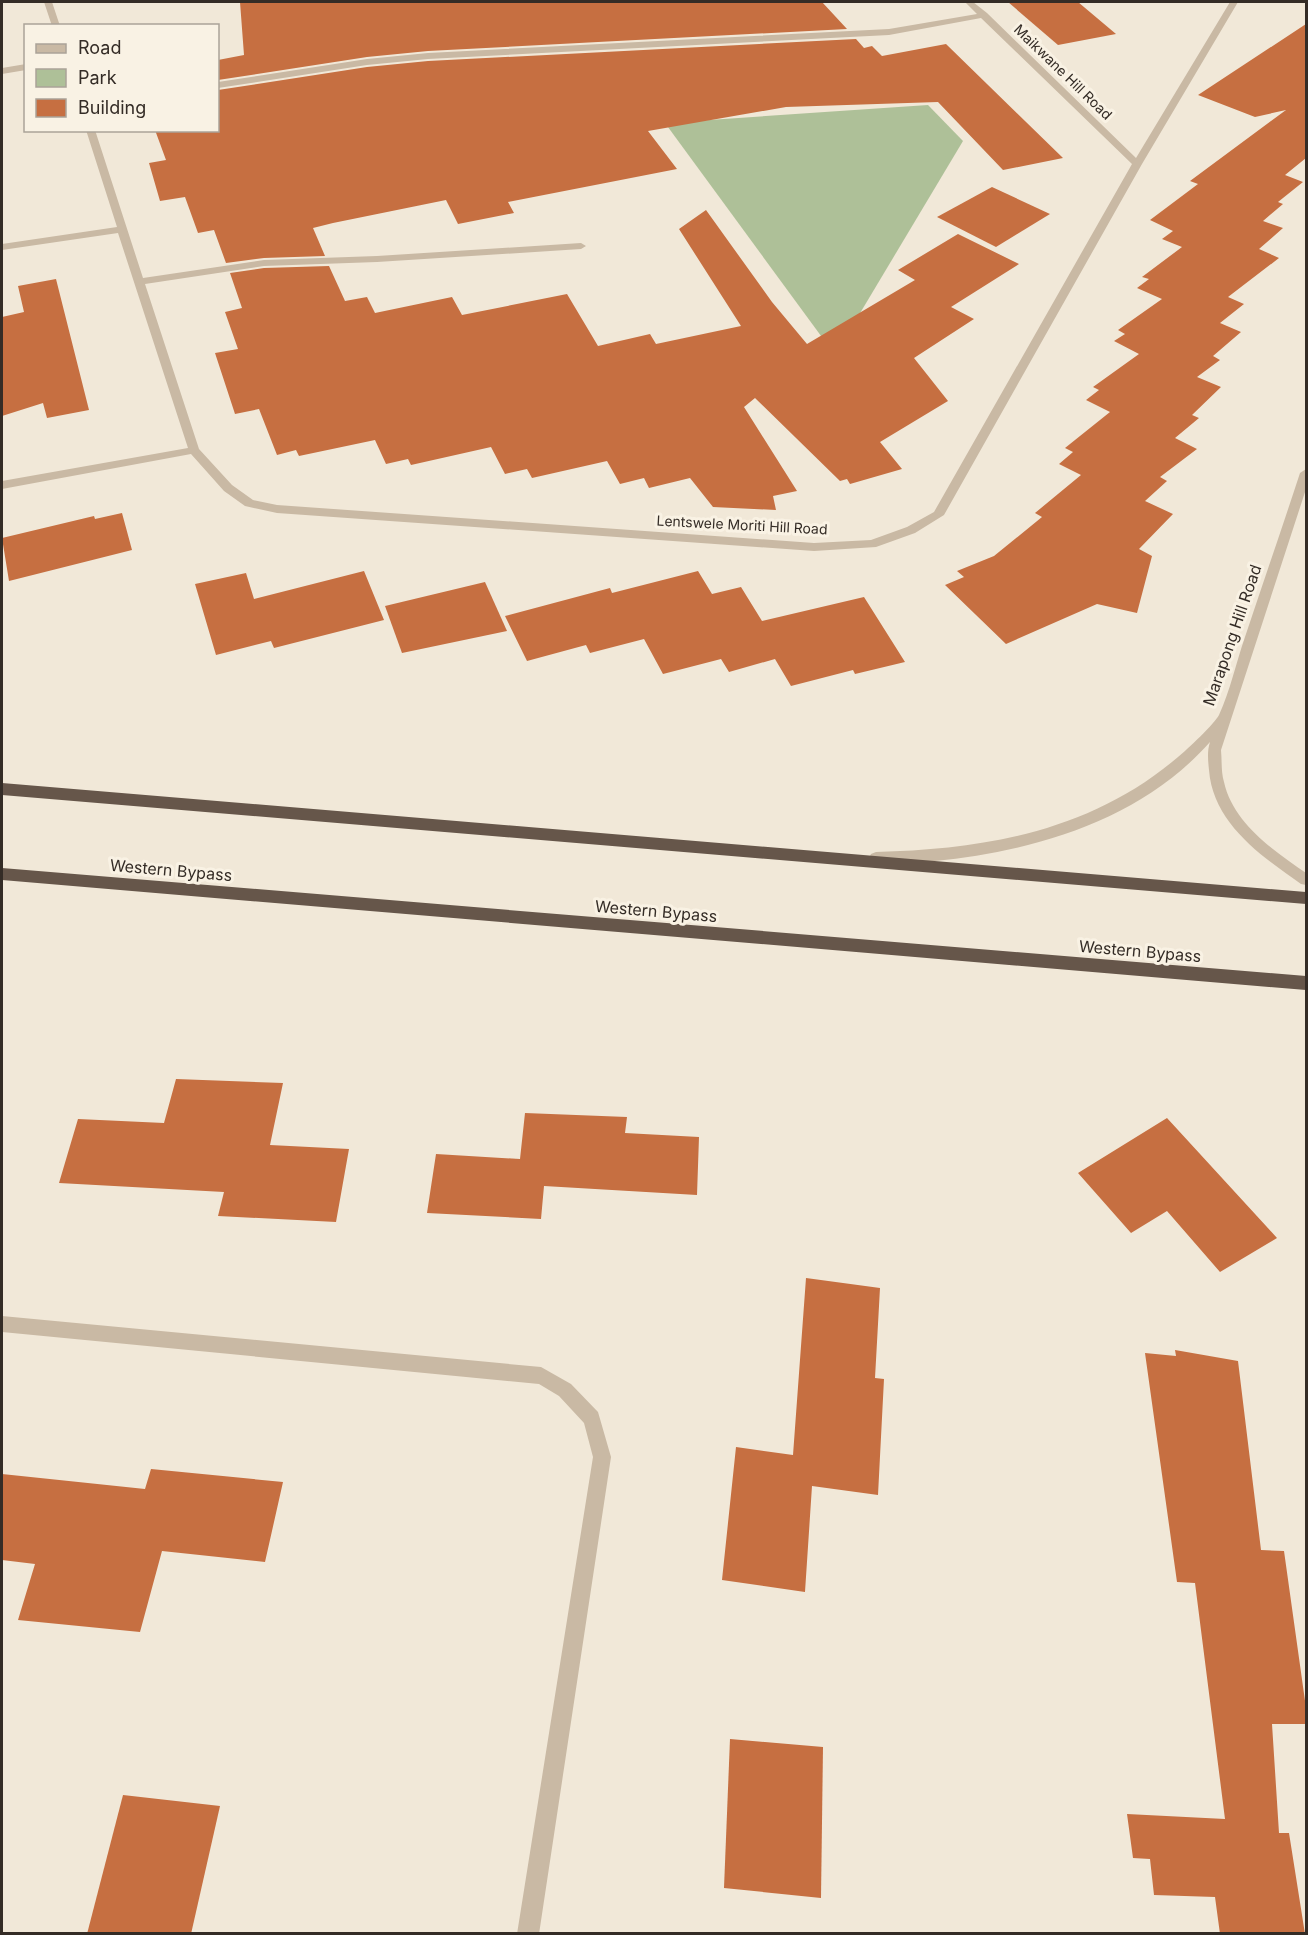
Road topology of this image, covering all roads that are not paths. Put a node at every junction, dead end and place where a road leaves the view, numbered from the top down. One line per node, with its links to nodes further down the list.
1 (48, 2): 5 (street)
2 (969, 2): 4 (street, Maikwane Hill Road)
3 (1234, 2): 10 (street, Lentswele Moriti Hill Road)
4 (984, 15): 8 (street); 10 (street, Maikwane Hill Road)
5 (55, 24)
6 (24, 68): 7 (street)
7 (2, 71)
8 (219, 85)
9 (91, 132): 11 (street)
10 (1137, 164): 15 (street, Lentswele Moriti Hill Road)
11 (123, 229): 13 (street); 14 (street)
12 (580, 246): 14 (street)
13 (2, 247)
14 (140, 282): 15 (street)
15 (194, 450): 17 (street)
16 (1306, 472): 18 (street, Marapong Hill Road)
17 (2, 485)
18 (1223, 719): 20 (street, Marapong Hill Road); 22 (street)
19 (2, 789): 20 (highway)
20 (843, 858): 23 (highway)
21 (2, 874): 24 (highway, Western Bypass)
22 (1306, 880)
23 (1306, 898)
24 (1306, 983)
25 (2, 1324): 26 (street)
26 (528, 1934)

